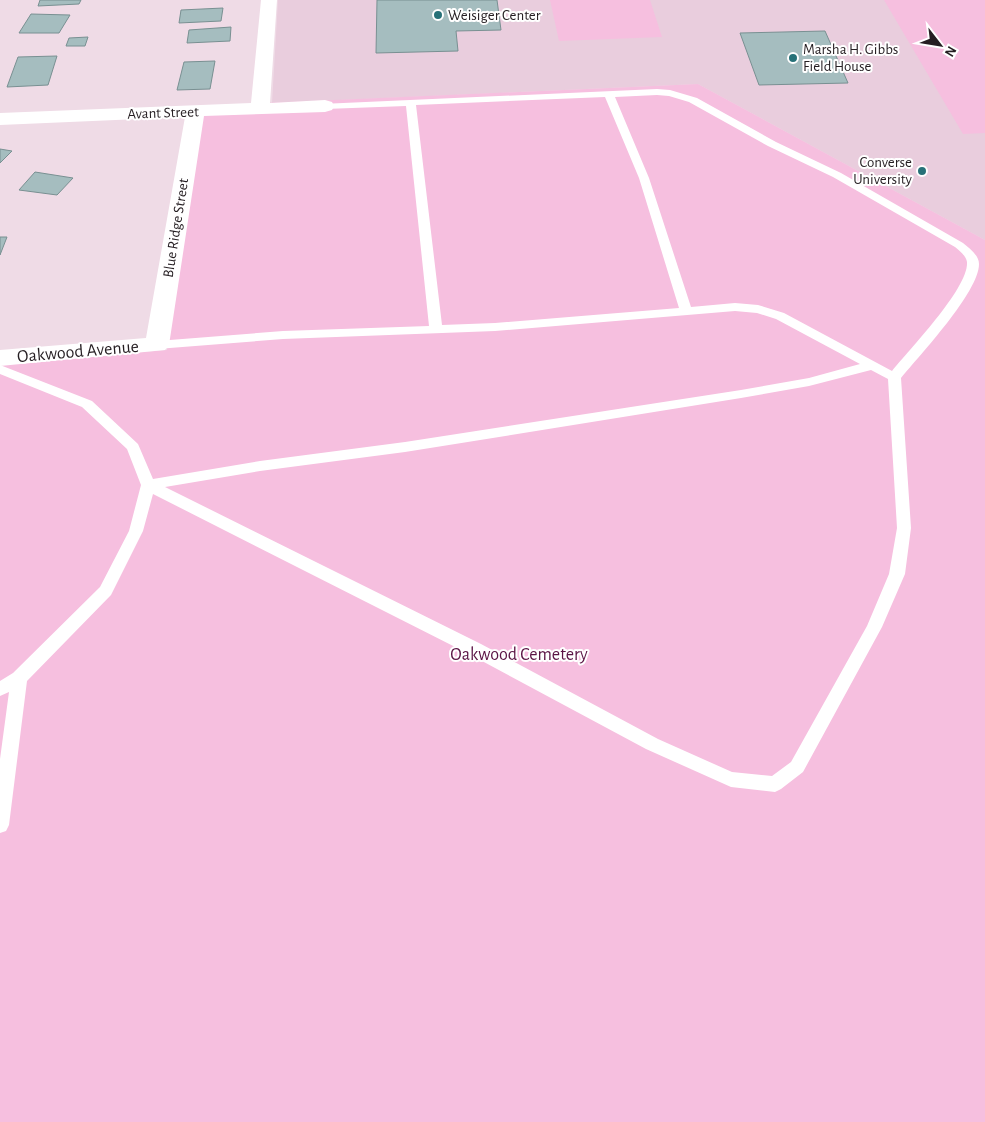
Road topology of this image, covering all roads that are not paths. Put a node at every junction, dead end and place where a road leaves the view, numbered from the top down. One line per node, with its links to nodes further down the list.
1 (269, 0): 5 (street)
2 (609, 94): 3 (lane); 8 (lane); 14 (lane)
3 (410, 102): 4 (lane); 9 (lane)
4 (325, 106): 5 (street, Avant Street)
5 (260, 109): 6 (street, Avant Street)
6 (195, 112): 7 (street, Avant Street); 10 (street, Blue Ridge Street)
7 (0, 119)
8 (686, 311): 9 (lane); 12 (lane)
9 (436, 329): 10 (lane)
10 (157, 345): 11 (street, Oakwood Avenue)
11 (0, 358)
12 (870, 366): 14 (lane); 15 (lane)
13 (0, 369): 15 (lane)
14 (894, 377): 15 (lane)
15 (148, 485): 16 (lane)
16 (18, 678): 17 (lane); 18 (lane)
17 (0, 689)
18 (0, 825)

